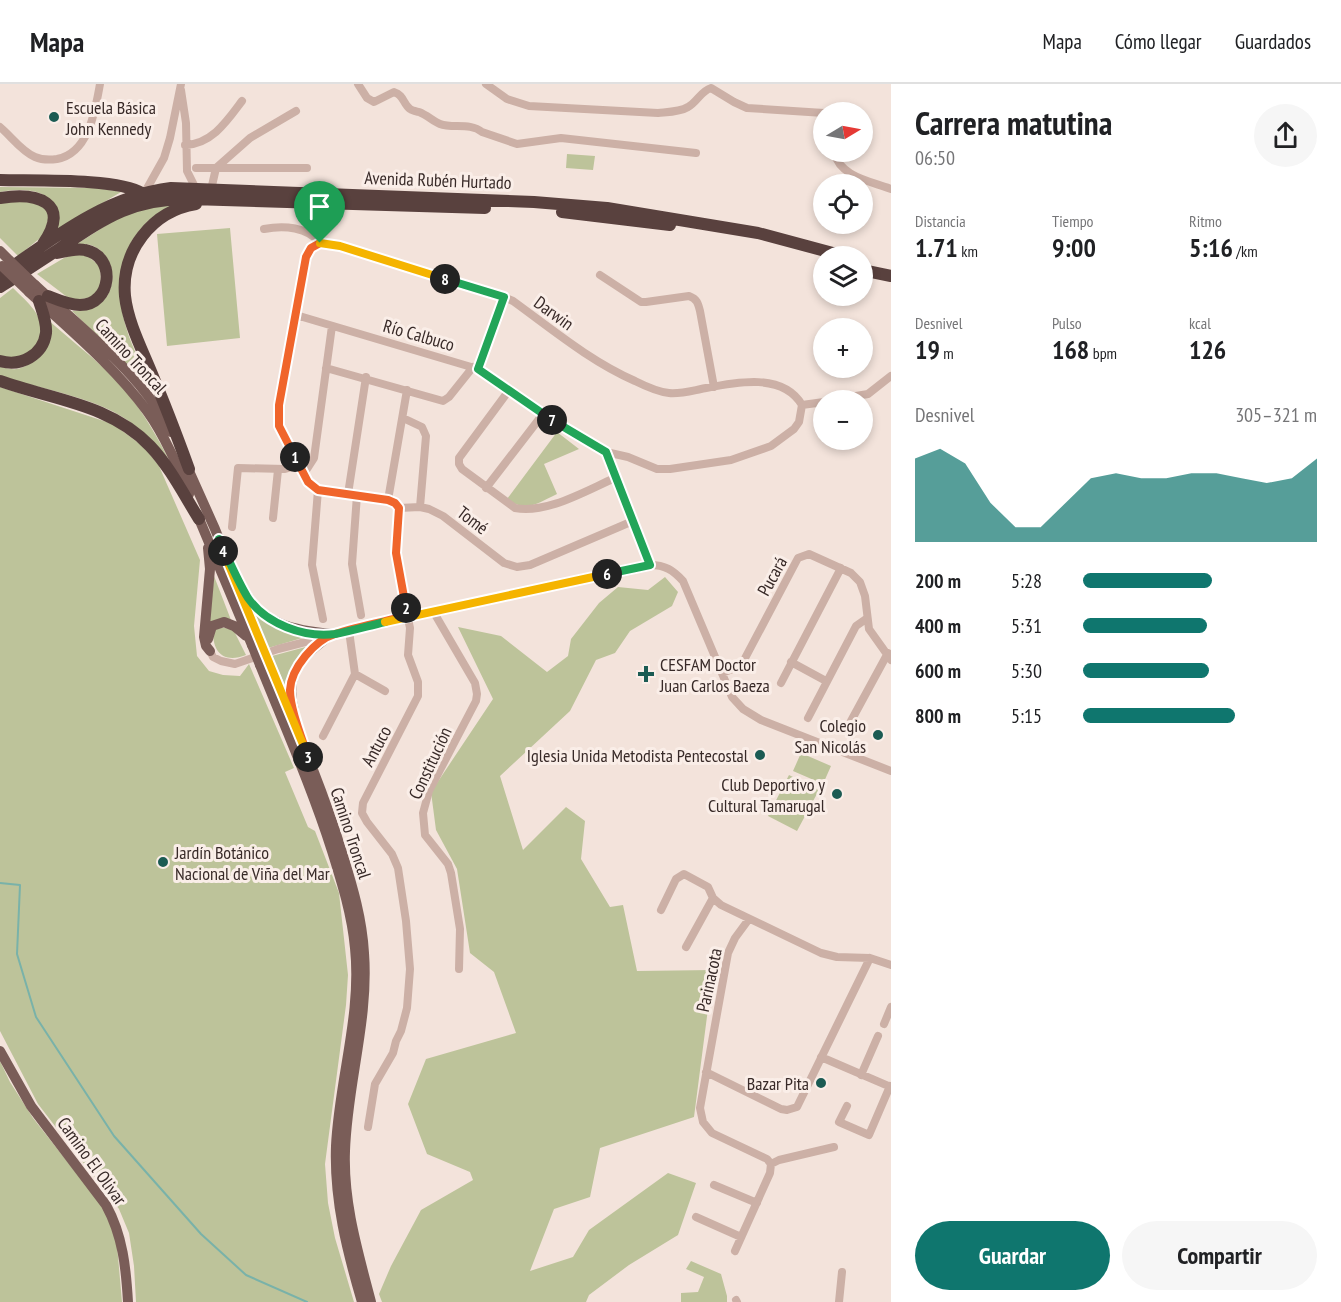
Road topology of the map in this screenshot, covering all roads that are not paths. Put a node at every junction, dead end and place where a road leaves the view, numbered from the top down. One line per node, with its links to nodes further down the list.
1 (101, 84): 10 (street)
2 (358, 84): 12 (street)
3 (486, 84): 7 (street)
4 (181, 86): 8 (street); 9 (street)
5 (242, 101): 11 (street)
6 (296, 111): 15 (street)
7 (813, 112)
8 (173, 122): 9 (street); 21 (street)
9 (186, 123): 11 (street)
10 (0, 127)
11 (185, 145): 18 (street)
12 (696, 153)
13 (838, 162): 20 (street)
14 (196, 168): 15 (street)
15 (216, 168): 16 (street); 19 (street)
16 (308, 168)
17 (0, 180): 21 (highway)
18 (196, 189): 19 (highway, Avenida Rubén Hurtado); 21 (highway, Avenida Rubén Hurtado)
19 (210, 189): 26 (highway, Avenida Rubén Hurtado)
20 (891, 189)
21 (144, 193): 28 (highway, Avenida Rubén Hurtado)
22 (0, 198): 28 (highway)
23 (219, 200): 28 (highway, Avenida Rubén Hurtado); 29 (highway, Avenida Rubén Hurtado); 56 (highway)
24 (264, 230): 25 (street, Darwin)
25 (320, 243): 36 (street, Darwin); 38 (street)
26 (813, 248)
27 (0, 251): 33 (main road, Camino Troncal)
28 (45, 252): 33 (highway); 37 (highway)
29 (813, 255)
30 (873, 263): 31 (highway)
31 (891, 267)
32 (873, 272): 35 (highway)
33 (2, 275): 37 (main road, Camino Troncal, bridge)
34 (600, 275): 46 (street)
35 (891, 276)
36 (504, 297): 42 (street); 46 (street, Darwin)
37 (43, 298): 40 (highway); 56 (main road, Camino Troncal); 68 (main road, Camino Troncal)
38 (296, 315): 39 (street, Río Calbuco); 55 (street)
39 (332, 326): 41 (street); 42 (street, Río Calbuco)
40 (0, 361)
41 (326, 368): 44 (street); 58 (street)
42 (476, 368): 47 (street, Río Calbuco); 48 (street)
43 (891, 376): 49 (street)
44 (366, 377): 48 (street); 62 (street)
45 (0, 381): 68 (highway)
46 (714, 387): 51 (street, Darwin)
47 (510, 389): 52 (street, Río Calbuco); 60 (street)
48 (407, 390): 53 (street)
49 (873, 390)
50 (813, 404): 51 (street)
51 (802, 405): 54 (street, Río Calbuco)
52 (543, 414): 54 (street, Río Calbuco); 60 (street)
53 (403, 418): 64 (street); 65 (street)
54 (606, 452): 59 (street)
55 (299, 465): 57 (street); 58 (street)
56 (189, 469): 72 (main road, Camino Troncal)
57 (278, 470): 67 (street); 70 (street)
58 (303, 475): 61 (street)
59 (615, 478): 60 (street); 69 (street)
60 (486, 488)
61 (318, 490): 62 (street); 78 (street)
62 (348, 494): 63 (street)
63 (357, 495): 64 (street); 76 (street)
64 (388, 500): 66 (street)
65 (420, 507): 66 (street, Tomé); 69 (street, Tomé)
66 (399, 508): 77 (street, Antuco)
67 (273, 518)
68 (199, 519): 71 (main road, Camino Troncal)
69 (633, 521): 73 (street)
70 (232, 527)
71 (207, 537): 82 (main road, Camino Troncal); 83 (main road)
72 (219, 539): 81 (main road); 82 (main road, Camino Troncal)
73 (650, 565): 75 (street); 87 (street)
74 (840, 568): 79 (street, Pucará); 85 (street); 87 (street, Pucará)
75 (433, 611): 77 (street); 103 (street, Constitución)
76 (361, 615)
77 (407, 616): 80 (street); 113 (street, Antuco)
78 (323, 619)
79 (866, 619): 84 (street, Pucará); 89 (street)
80 (349, 631): 81 (street); 88 (street)
81 (332, 634): 83 (street); 95 (main road)
82 (254, 643): 83 (main road); 86 (main road, Camino Troncal, bridge)
83 (210, 651)
84 (889, 657): 93 (street)
85 (791, 662): 89 (street); 90 (street)
86 (264, 663): 95 (main road, Camino Troncal); 123 (main road, Camino Troncal)
87 (722, 673): 96 (street)
88 (355, 674): 91 (street); 94 (street)
89 (826, 681): 92 (street)
90 (780, 682)
91 (385, 691)
92 (808, 718)
93 (851, 721)
94 (323, 736)
95 (309, 759): 124 (main road, Camino Troncal)
96 (891, 771)
97 (713, 898): 98 (street); 99 (street); 100 (street)
98 (661, 910)
99 (749, 919): 101 (street); 109 (street, Parinacota)
100 (686, 946)
101 (870, 958): 102 (street); 108 (street)
102 (891, 966)
103 (459, 969)
104 (891, 1007): 105 (street)
105 (884, 1024)
106 (878, 1036): 110 (street)
107 (0, 1051): 122 (main road, Camino El Olivar)
108 (821, 1057): 109 (street); 110 (street)
109 (706, 1072): 115 (street, Parinacota)
110 (861, 1076): 111 (street)
111 (891, 1087): 112 (street)
112 (847, 1106)
113 (368, 1127)
114 (834, 1148): 115 (street)
115 (771, 1164): 117 (street)
116 (714, 1185): 117 (street)
117 (757, 1203): 119 (street)
118 (696, 1217): 119 (street)
119 (741, 1237): 120 (street)
120 (735, 1251)
121 (842, 1272): 125 (street)
122 (128, 1302)
123 (362, 1302)
124 (371, 1302)
125 (839, 1302)

